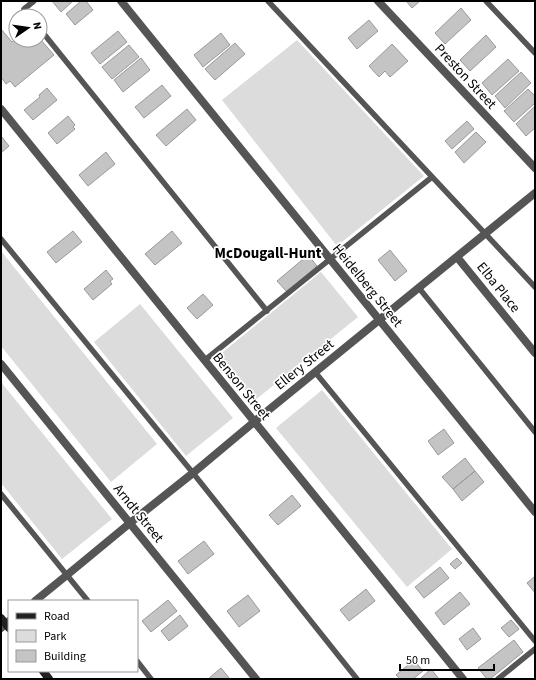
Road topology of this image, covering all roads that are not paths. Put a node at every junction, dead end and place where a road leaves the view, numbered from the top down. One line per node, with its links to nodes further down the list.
1 (34, 1): 6 (lane)
2 (120, 1): 16 (street, Heidelberg Street)
3 (268, 1): 11 (lane)
4 (378, 1): 10 (street, Preston Street)
5 (486, 1): 8 (lane)
6 (25, 8)
7 (48, 39): 19 (lane)
8 (535, 53)
9 (1, 109): 22 (street, Benson Street)
10 (535, 168)
11 (432, 177): 13 (lane); 16 (lane)
12 (535, 194): 13 (street, Ellery Street)
13 (485, 234): 15 (street, Ellery Street); 17 (lane)
14 (1, 239): 27 (lane)
15 (457, 257): 18 (street, Ellery Street); 21 (street, Elba Place)
16 (330, 260): 19 (lane); 20 (street, Heidelberg Street)
17 (535, 287)
18 (419, 288): 20 (street, Ellery Street); 26 (lane)
19 (267, 311): 22 (lane)
20 (379, 320): 24 (street, Ellery Street); 29 (street, Heidelberg Street)
21 (535, 353)
22 (205, 360): 25 (street, Benson Street)
23 (1, 364): 30 (street, Arndt Street)
24 (316, 372): 25 (street, Ellery Street); 34 (lane)
25 (254, 422): 27 (street, Ellery Street); 40 (street, Benson Street)
26 (535, 432)
27 (193, 473): 30 (street, Ellery Street); 39 (lane)
28 (1, 494): 31 (lane)
29 (535, 512)
30 (130, 523): 31 (street, Ellery Street); 38 (street, Arndt Street)
31 (67, 575): 32 (street, Ellery Street); 33 (lane)
32 (36, 600)
33 (87, 600)
34 (535, 641)
35 (535, 649): 41 (lane)
36 (138, 662): 37 (lane)
37 (151, 679)
38 (256, 679)
39 (357, 679)
40 (463, 679)
41 (498, 679)

